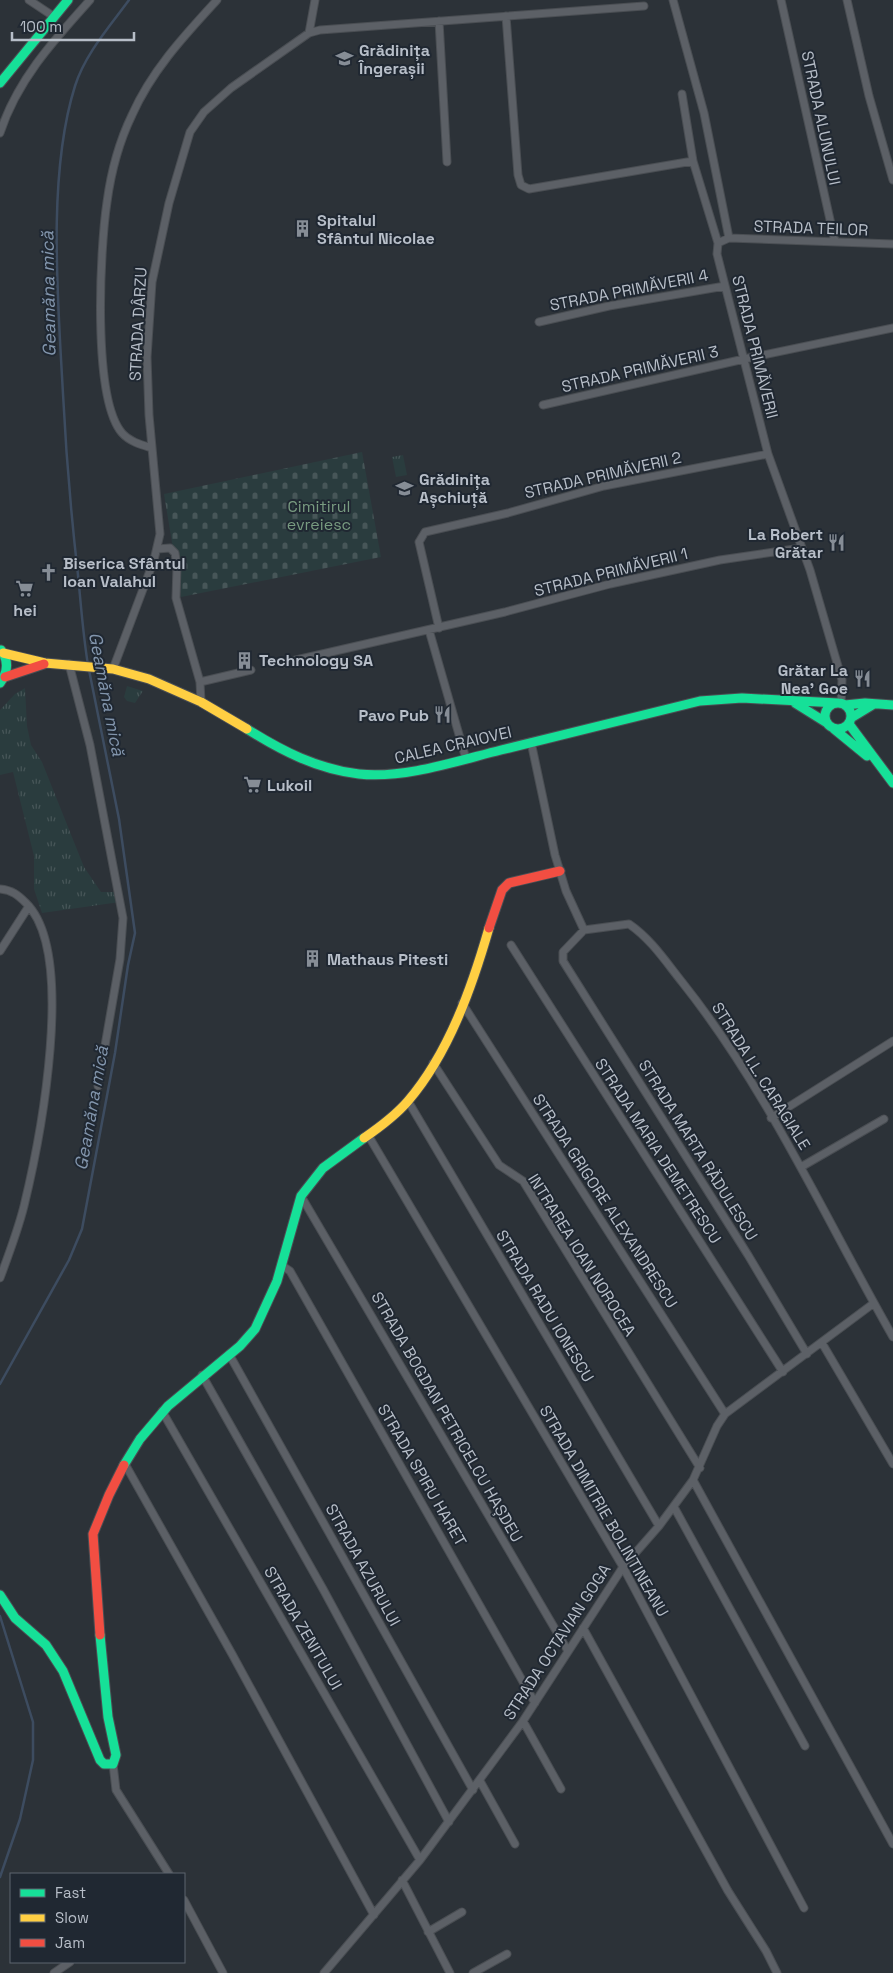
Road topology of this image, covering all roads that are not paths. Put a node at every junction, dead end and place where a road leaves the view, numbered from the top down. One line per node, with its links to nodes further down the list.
1 (29, 0): 10 (street)
2 (68, 0): 10 (main road)
3 (90, 0): 16 (street)
4 (217, 0): 29 (street)
5 (315, 0): 13 (street)
6 (673, 0): 20 (street)
7 (781, 0): 21 (street, STRADA ALUNULUI)
8 (846, 0): 19 (street)
9 (644, 6): 11 (street, STRADA DÂRZU)
10 (53, 16): 14 (main road)
11 (506, 16): 12 (street, STRADA DÂRZU); 17 (street)
12 (439, 21): 13 (street, STRADA DÂRZU); 18 (street)
13 (309, 34): 29 (street, STRADA DÂRZU)
14 (0, 83)
15 (682, 94): 17 (street, STRADA PRIMĂVERII)
16 (0, 132)
17 (693, 161): 22 (street, STRADA PRIMĂVERII)
18 (447, 162)
19 (893, 180)
20 (729, 238): 21 (street, STRADA TEILOR); 22 (street)
21 (834, 242): 23 (street, STRADA TEILOR)
22 (718, 243): 24 (street, STRADA PRIMĂVERII)
23 (893, 244)
24 (725, 286): 25 (street, STRADA PRIMĂVERII 4); 27 (street, STRADA PRIMĂVERII)
25 (538, 322)
26 (893, 328): 27 (street, STRADA PRIMĂVERII 3)
27 (744, 359): 28 (street, STRADA PRIMĂVERII 3); 30 (street, STRADA PRIMĂVERII)
28 (543, 404)
29 (152, 448): 32 (street, STRADA DÂRZU)
30 (768, 454): 31 (street, STRADA PRIMĂVERII); 33 (street, STRADA PRIMĂVERII 2)
31 (801, 548): 33 (street, STRADA PRIMĂVERII 1); 46 (street, STRADA PRIMĂVERII)
32 (157, 549): 39 (street, STRADA DÂRZU); 42 (street)
33 (439, 628): 34 (street, STRADA PRIMĂVERII 1)
34 (429, 630): 36 (street, STRADA PRIMĂVERII 1); 51 (street)
35 (2, 651): 37 (main road); 41 (main road)
36 (283, 663)
37 (45, 664): 38 (main road, CALEA CRAIOVEI); 41 (main road)
38 (73, 664): 39 (main road, CALEA CRAIOVEI); 63 (street)
39 (113, 669): 43 (main road, CALEA CRAIOVEI)
40 (251, 670): 42 (street)
41 (2, 680)
42 (200, 682): 43 (street)
43 (201, 702): 51 (main road, CALEA CRAIOVEI)
44 (795, 702): 46 (main road, CALEA CRAIOVEI); 49 (main road, CALEA CRAIOVEI); 50 (main road, CALEA CRAIOVEI)
45 (876, 703): 46 (main road, CALEA CRAIOVEI); 47 (main road, CALEA CRAIOVEI); 48 (main road)
46 (842, 704): 48 (main road); 49 (main road)
47 (893, 704)
48 (850, 721): 49 (main road); 52 (main road, CALEA CRAIOVEI)
49 (830, 726): 52 (main road, CALEA CRAIOVEI)
50 (531, 742): 51 (main road, CALEA CRAIOVEI); 54 (street)
51 (466, 759)
52 (877, 765): 53 (main road, CALEA CRAIOVEI)
53 (893, 783)
54 (560, 871): 57 (street); 60 (main road)
55 (0, 889): 56 (street)
56 (29, 906): 59 (street); 71 (street)
57 (584, 930): 65 (street, STRADA I.L. CARAGIALE); 76 (street, STRADA MARTA RĂDULESCU)
58 (511, 944): 77 (street, STRADA MARIA DEMETRESCU)
59 (0, 951)
60 (462, 1003): 62 (main road); 80 (street, STRADA GRIGORE ALEXANDRESCU)
61 (893, 1041): 65 (street)
62 (433, 1063): 64 (main road); 83 (street, INTRAREA IOAN NOROCEA)
63 (98, 1086)
64 (408, 1101): 67 (main road); 86 (street, STRADA RADU IONESCU)
65 (771, 1118): 68 (street, STRADA I.L. CARAGIALE)
66 (884, 1119): 68 (street)
67 (368, 1135): 69 (main road); 87 (street, STRADA DIMITRIE BOLINTINEANU)
68 (801, 1168): 72 (street, STRADA I.L. CARAGIALE)
69 (301, 1196): 70 (main road); 90 (street, STRADA BOGDAN PETRICELCU HAȘDEU)
70 (281, 1265): 75 (main road); 91 (street, STRADA SPIRU HARET)
71 (0, 1278)
72 (874, 1303): 73 (street, STRADA I.L. CARAGIALE); 74 (street, STRADA OCTAVIAN GOGA)
73 (893, 1337)
74 (822, 1343): 76 (street, STRADA OCTAVIAN GOGA); 82 (street)
75 (229, 1354): 78 (main road); 97 (street, STRADA AZURULUI)
76 (807, 1354): 77 (street, STRADA OCTAVIAN GOGA)
77 (783, 1372): 80 (street, STRADA OCTAVIAN GOGA)
78 (202, 1375): 79 (main road); 98 (street)
79 (162, 1410): 81 (main road); 101 (street, STRADA ZENITULUI)
80 (725, 1414): 83 (street, STRADA OCTAVIAN GOGA)
81 (125, 1464): 94 (main road); 107 (street)
82 (893, 1464)
83 (700, 1468): 84 (street, STRADA OCTAVIAN GOGA)
84 (693, 1480): 85 (street, STRADA OCTAVIAN GOGA); 100 (street)
85 (674, 1507): 86 (street, STRADA OCTAVIAN GOGA); 93 (street)
86 (659, 1526): 87 (street, STRADA OCTAVIAN GOGA)
87 (623, 1567): 89 (street, STRADA OCTAVIAN GOGA); 105 (street, STRADA DIMITRIE BOLINTINEANU)
88 (0, 1595): 94 (main road)
89 (583, 1628): 90 (street, STRADA OCTAVIAN GOGA); 116 (street)
90 (568, 1651): 91 (street, STRADA OCTAVIAN GOGA)
91 (535, 1703): 92 (street, STRADA OCTAVIAN GOGA)
92 (523, 1722): 95 (street, STRADA OCTAVIAN GOGA); 96 (street)
93 (806, 1746)
94 (112, 1764): 102 (street)
95 (480, 1781): 97 (street, STRADA OCTAVIAN GOGA); 99 (street)
96 (561, 1789)
97 (473, 1790): 98 (street, STRADA OCTAVIAN GOGA)
98 (449, 1822): 101 (street, STRADA OCTAVIAN GOGA)
99 (515, 1844)
100 (893, 1844)
101 (420, 1860): 103 (street, STRADA OCTAVIAN GOGA)
102 (168, 1873)
103 (402, 1880): 107 (street, STRADA OCTAVIAN GOGA); 108 (street)
104 (185, 1902): 112 (street)
105 (804, 1908)
106 (462, 1912): 108 (street)
107 (374, 1915): 113 (street, STRADA OCTAVIAN GOGA)
108 (428, 1932): 114 (street)
109 (507, 1954): 115 (street)
110 (69, 1963): 111 (street)
111 (54, 1973)
112 (223, 1973)
113 (324, 1973)
114 (450, 1973)
115 (472, 1973)
116 (777, 1973)

